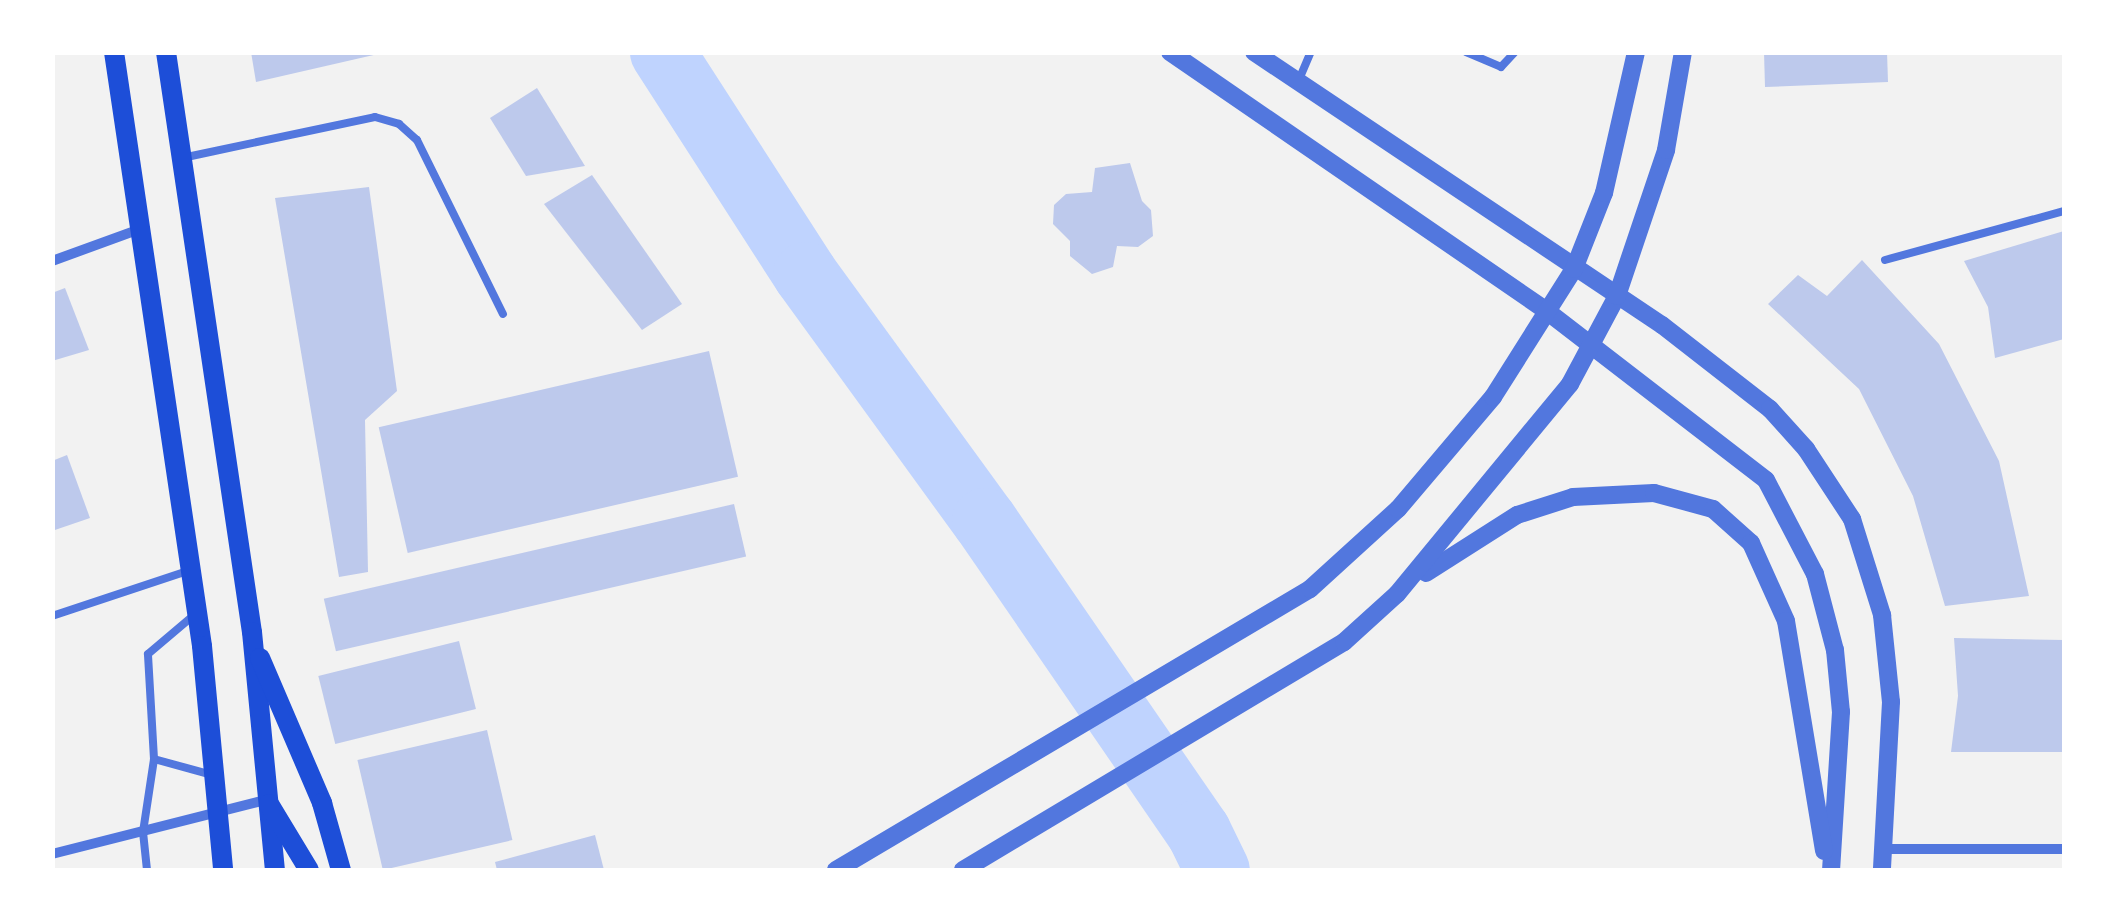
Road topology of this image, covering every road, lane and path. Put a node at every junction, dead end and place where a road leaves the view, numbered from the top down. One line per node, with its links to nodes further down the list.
1 (114, 52): 13 (main road)
2 (166, 52): 11 (main road)
3 (1170, 52): 18 (street)
4 (1254, 52): 10 (street)
5 (1311, 52): 10 (lane)
6 (1466, 52): 7 (lane)
7 (1516, 52)
8 (1636, 52): 16 (street)
9 (1683, 52): 17 (street)
10 (1298, 82): 16 (street)
11 (182, 158): 19 (lane); 25 (main road)
12 (2064, 211): 14 (lane)
13 (141, 229): 15 (street); 21 (main road)
14 (1885, 260)
15 (52, 261)
16 (1574, 269): 17 (street); 18 (street)
17 (1618, 296): 20 (street); 31 (street)
18 (1548, 312): 20 (street); 39 (street)
19 (504, 314)
20 (1592, 344): 22 (street); 41 (street)
21 (192, 570): 23 (main road); 24 (lane)
22 (1398, 594): 40 (street); 41 (street)
23 (198, 612): 26 (lane); 27 (main road)
24 (52, 616)
25 (252, 640): 28 (main road); 38 (main road)
26 (154, 759): 27 (lane); 30 (lane)
27 (214, 776): 29 (main road)
28 (266, 800): 29 (street); 36 (main road); 37 (main road)
29 (217, 813): 30 (street); 35 (main road)
30 (143, 832): 33 (street); 34 (lane)
31 (1884, 848): 32 (street); 42 (street)
32 (2064, 849)
33 (52, 854)
34 (147, 870)
35 (223, 870)
36 (274, 870)
37 (309, 870)
38 (341, 870)
39 (836, 870)
40 (963, 870)
41 (1829, 870)
42 (1882, 870)

